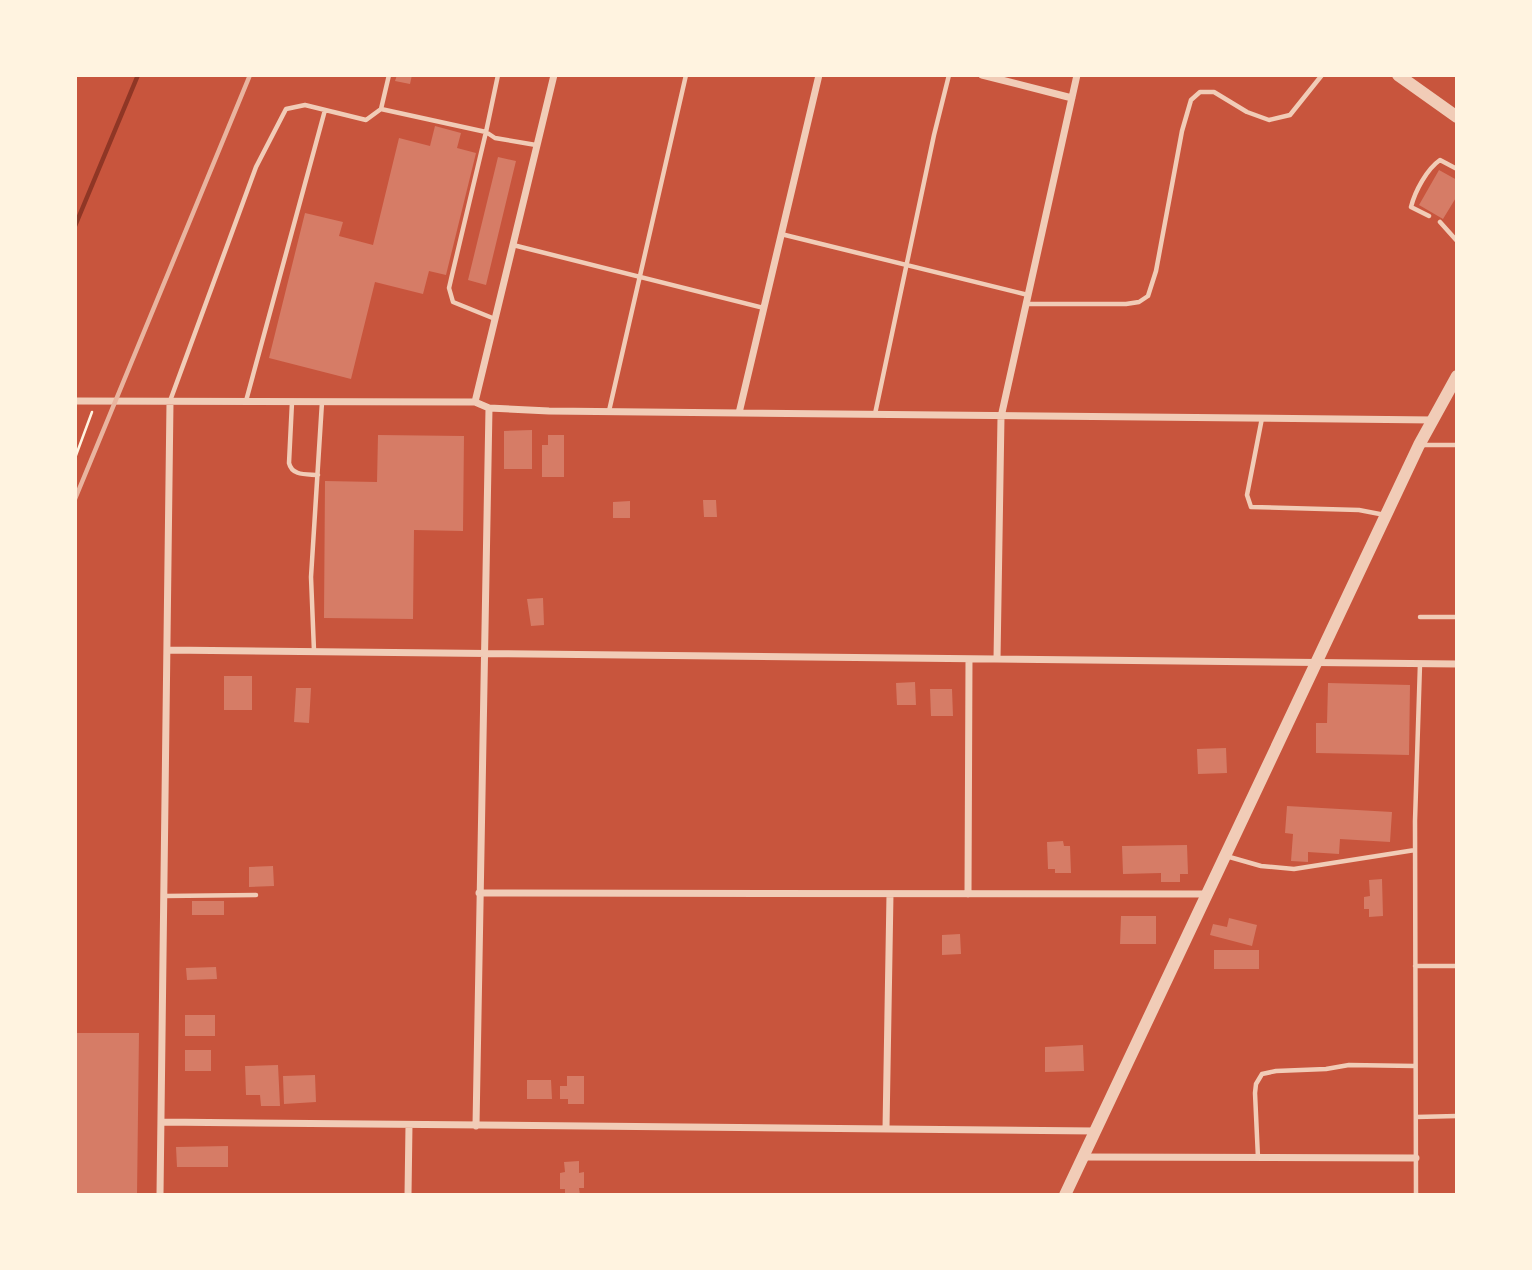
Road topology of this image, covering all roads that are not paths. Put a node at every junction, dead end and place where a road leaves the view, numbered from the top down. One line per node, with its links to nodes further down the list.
1 (389, 75): 12 (lane)
2 (498, 75): 15 (lane)
3 (554, 75): 16 (street)
4 (686, 75): 24 (lane)
5 (818, 75): 20 (street)
6 (949, 75): 23 (lane)
7 (982, 75): 11 (street)
8 (1077, 75): 11 (street)
9 (1322, 75): 26 (lane)
10 (1398, 75): 14 (street)
11 (1072, 98): 25 (street)
12 (381, 109): 13 (lane); 15 (lane)
13 (325, 110): 31 (lane); 32 (lane)
14 (1455, 113)
15 (485, 132): 16 (lane); 28 (lane)
16 (537, 146): 22 (street)
17 (1457, 169): 18 (lane)
18 (1429, 216)
19 (1440, 222): 21 (lane)
20 (781, 234): 23 (lane); 27 (street)
21 (1456, 238)
22 (513, 244): 24 (lane); 28 (street)
23 (906, 265): 25 (lane); 39 (lane)
24 (639, 277): 27 (lane); 37 (lane)
25 (1028, 295): 26 (street)
26 (1026, 304): 40 (street)
27 (764, 308): 38 (street)
28 (495, 320): 35 (street)
29 (1457, 376): 42 (street)
30 (75, 401): 31 (street)
31 (170, 402): 32 (street); 49 (street)
32 (246, 402): 33 (street)
33 (292, 402): 34 (street); 45 (lane)
34 (322, 402): 35 (street); 45 (lane)
35 (475, 402): 36 (street)
36 (489, 408): 37 (street); 51 (street)
37 (608, 411): 38 (street)
38 (739, 413): 39 (street)
39 (874, 415): 40 (street)
40 (1001, 417): 41 (street); 53 (street)
41 (1262, 418): 42 (street); 46 (lane)
42 (1433, 420): 43 (street)
43 (1419, 444): 44 (lane); 46 (street)
44 (1457, 445)
45 (318, 475): 50 (lane)
46 (1385, 516): 54 (street)
47 (1420, 617): 48 (lane)
48 (1457, 617)
49 (167, 650): 50 (street); 64 (street)
50 (314, 652): 51 (street)
51 (486, 654): 52 (street); 59 (street)
52 (969, 659): 53 (street); 61 (street)
53 (997, 660): 54 (street)
54 (1316, 662): 55 (street); 58 (street)
55 (1420, 663): 56 (street); 57 (lane)
56 (1457, 664)
57 (1415, 850): 58 (lane); 66 (lane)
58 (1226, 855): 62 (street)
59 (479, 893): 60 (street); 72 (street)
60 (890, 894): 61 (street); 73 (street)
61 (968, 894): 62 (street)
62 (1207, 894): 74 (street)
63 (256, 895): 64 (lane)
64 (165, 896): 70 (street)
65 (1457, 965): 66 (lane)
66 (1415, 966): 67 (lane)
67 (1415, 1066): 69 (lane); 76 (lane)
68 (1457, 1116): 69 (lane)
69 (1416, 1117): 77 (lane)
70 (161, 1122): 71 (street); 78 (street)
71 (409, 1125): 72 (street); 79 (street)
72 (476, 1126): 73 (street)
73 (886, 1129): 74 (street)
74 (1095, 1131): 75 (street)
75 (1083, 1157): 76 (street); 80 (street)
76 (1258, 1158): 77 (street)
77 (1416, 1158): 81 (lane)
78 (160, 1195)
79 (408, 1195)
80 (1065, 1195)
81 (1416, 1195)

